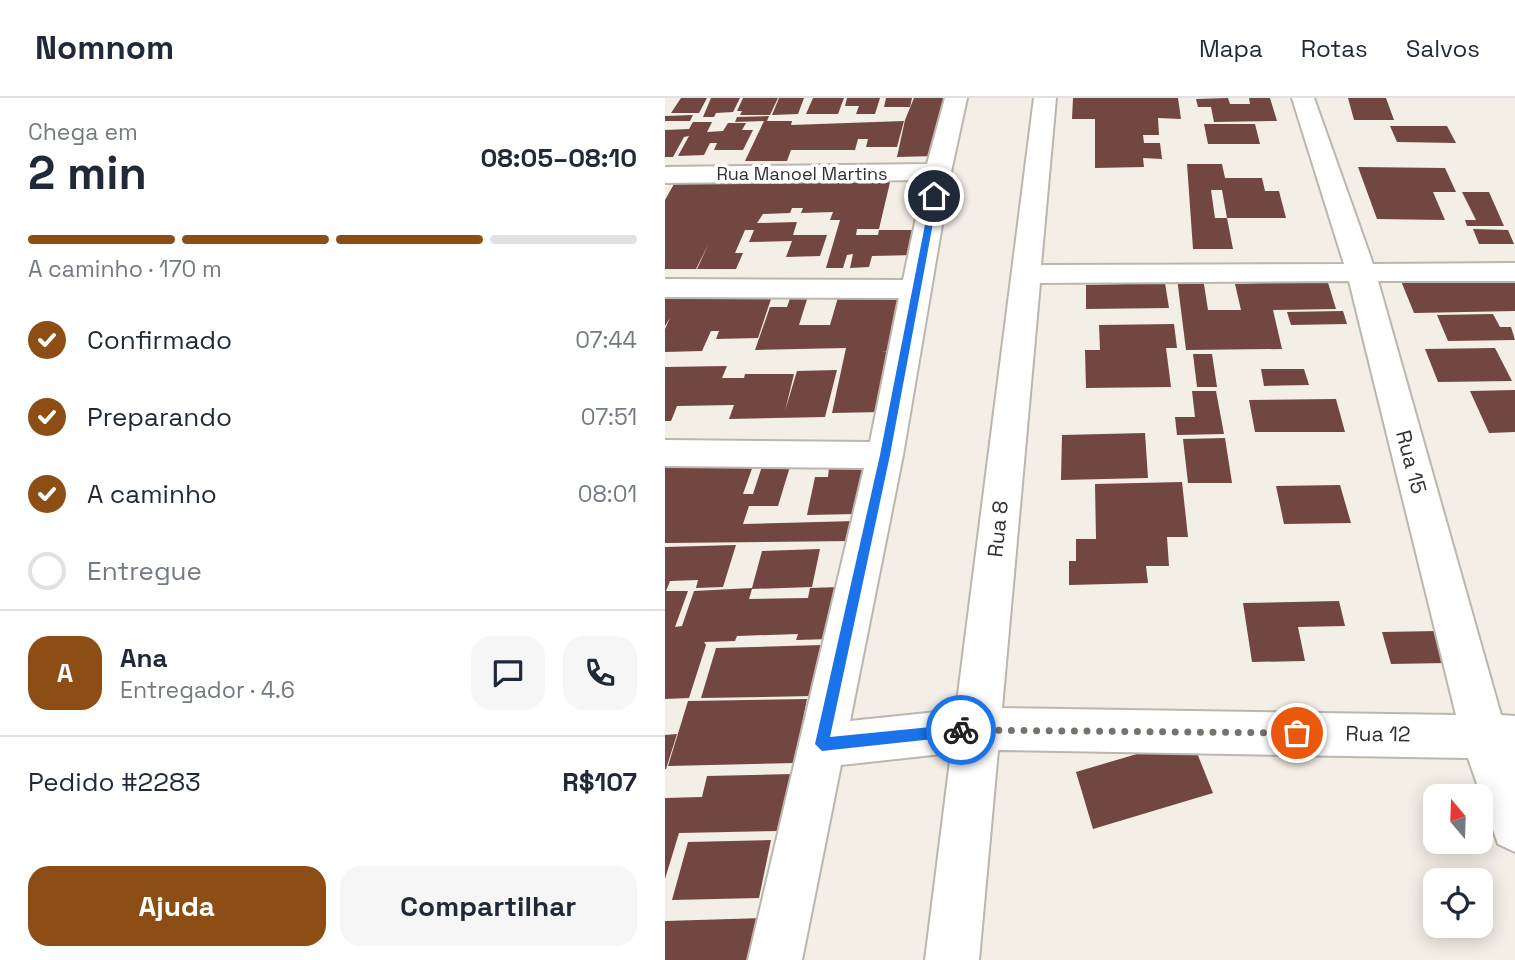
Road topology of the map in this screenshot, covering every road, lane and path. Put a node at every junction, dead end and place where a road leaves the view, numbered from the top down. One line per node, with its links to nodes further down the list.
1 (956, 98): 4 (street)
2 (1045, 98): 7 (street, Rua 8)
3 (1303, 98): 8 (street, Rua 15)
4 (939, 172): 5 (street, Rua Manoel Martins); 10 (street)
5 (665, 175)
6 (1515, 272): 8 (street)
7 (1027, 274): 8 (street); 13 (street, Rua 8)
8 (1362, 275): 14 (street, Rua 15)
9 (665, 288): 10 (street)
10 (916, 289): 12 (street)
11 (665, 453): 12 (street)
12 (885, 455): 15 (street)
13 (975, 729): 14 (street, Rua 12); 15 (street, Rua 12); 18 (street, Rua 8)
14 (1499, 736): 16 (street, Rua 15)
15 (822, 744): 17 (street)
16 (1515, 827)
17 (775, 960)
18 (952, 960)

